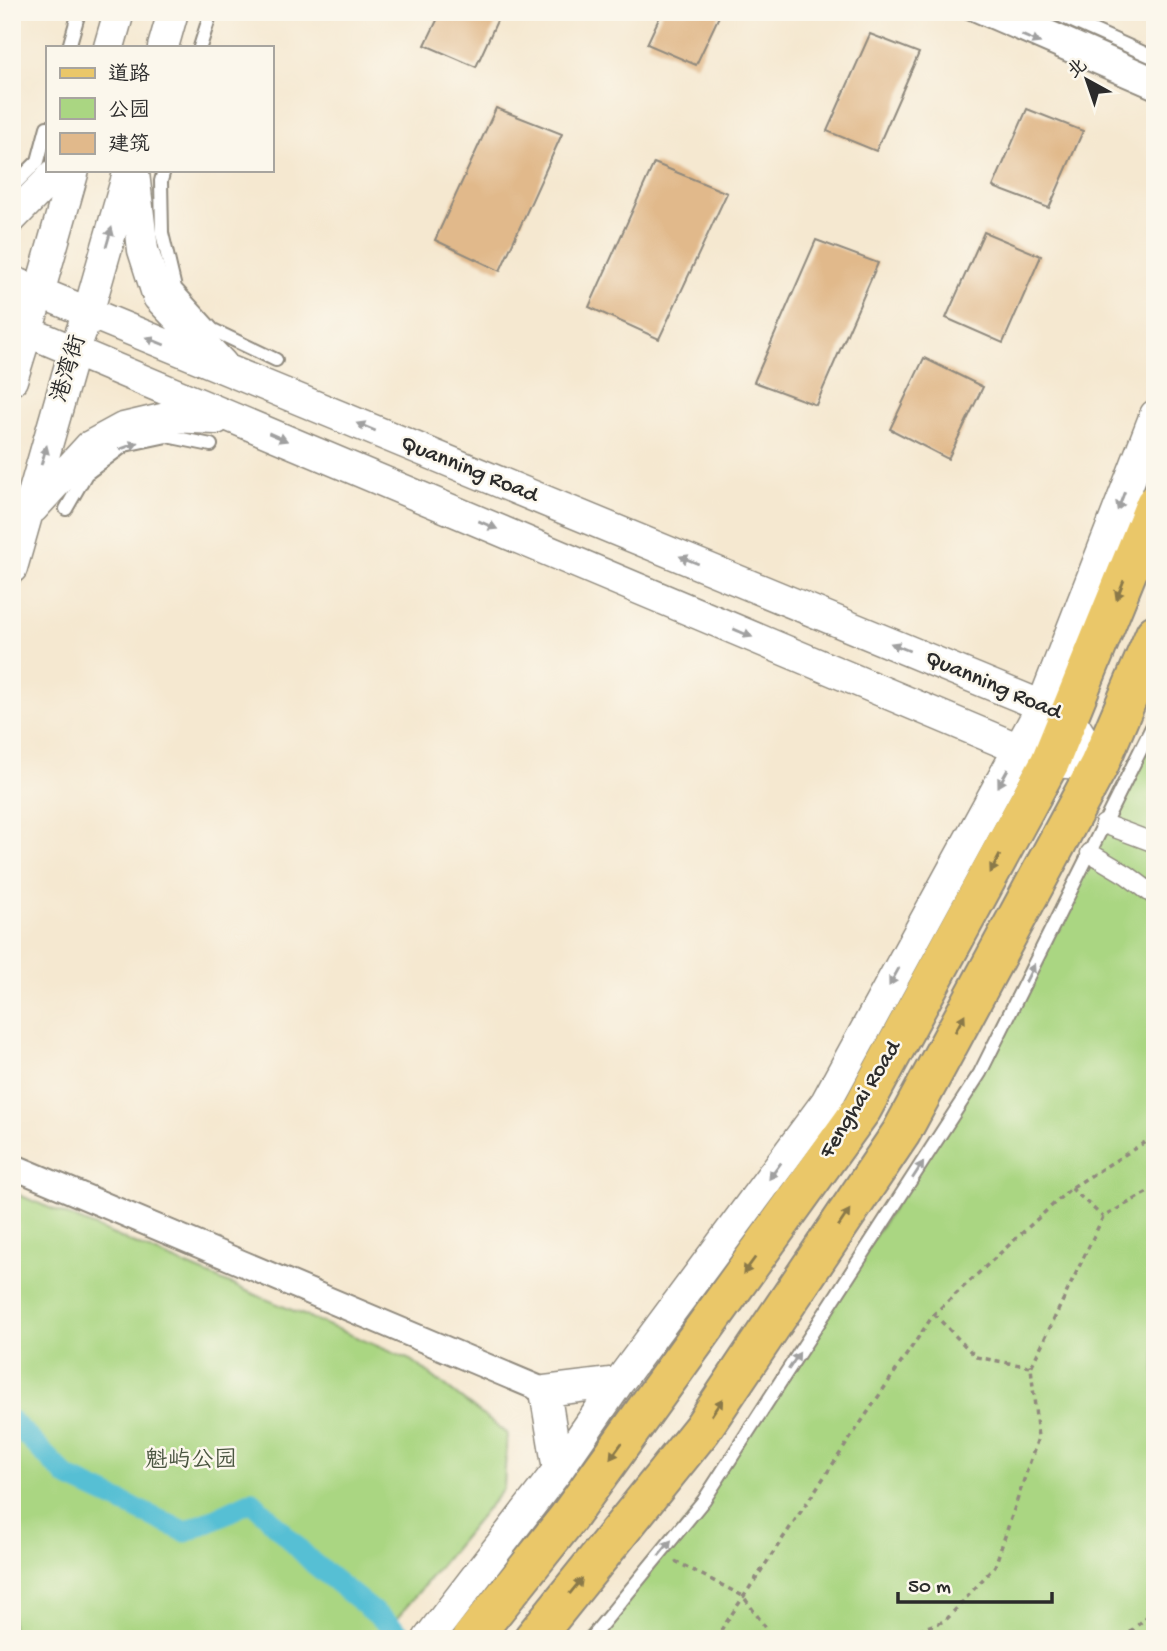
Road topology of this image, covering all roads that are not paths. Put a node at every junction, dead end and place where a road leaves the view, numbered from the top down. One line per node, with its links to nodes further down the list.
1 (79, 12): 8 (lane)
2 (119, 12): 9 (street)
3 (173, 12): 10 (street)
4 (211, 12): 11 (lane)
5 (968, 12): 14 (lane, one-way to 14)
6 (1001, 12): 13 (street)
7 (1052, 12): 12 (lane)
8 (69, 46)
9 (109, 46)
10 (163, 46)
11 (200, 46)
12 (1155, 58)
13 (1155, 80)
14 (1155, 93)
15 (46, 131): 21 (lane)
16 (57, 172): 22 (street)
17 (73, 172): 24 (street)
18 (130, 172): 25 (street, 港湾街, one-way to 18)
19 (131, 172): 29 (street)
20 (163, 172): 28 (lane)
21 (12, 187)
22 (12, 218)
23 (12, 281): 24 (street, Quanning Road)
24 (39, 293): 25 (street, Quanning Road); 26 (street)
25 (88, 313): 27 (street, 港湾街); 29 (street, Quanning Road, one-way to 25)
26 (20, 329): 27 (street, Quanning Road); 30 (street)
27 (74, 351): 32 (street, Quanning Road); 36 (street, 港湾街, one-way to 27)
28 (276, 360)
29 (230, 371): 39 (street, Quanning Road, one-way to 29)
30 (12, 380)
31 (1155, 415): 39 (street, one-way to 39)
32 (235, 419): 36 (street); 41 (street, Quanning Road, one-way to 41)
33 (211, 445): 35 (lane, one-way to 33)
34 (1155, 505): 39 (main road, Fenghai Road, one-way to 39)
35 (66, 509)
36 (28, 514): 37 (street, 港湾街)
37 (12, 568)
38 (1155, 634): 42 (main road, Fenghai Road)
39 (1055, 711): 41 (main road, Fenghai Road); 42 (street, Quanning Road)
40 (1155, 721): 43 (lane)
41 (1034, 755): 42 (street, Quanning Road); 48 (street, one-way to 48); 52 (main road, Fenghai Road, one-way to 52)
42 (1099, 765): 53 (main road, Fenghai Road, one-way to 42)
43 (1104, 824): 44 (street); 45 (lane)
44 (1155, 843)
45 (1090, 853): 46 (street); 54 (lane, one-way to 45)
46 (1155, 896)
47 (12, 1166): 49 (street)
48 (619, 1382): 49 (street); 50 (street)
49 (545, 1391): 50 (street)
50 (558, 1470): 51 (street)
51 (428, 1639)
52 (471, 1639)
53 (533, 1639)
54 (590, 1639)

